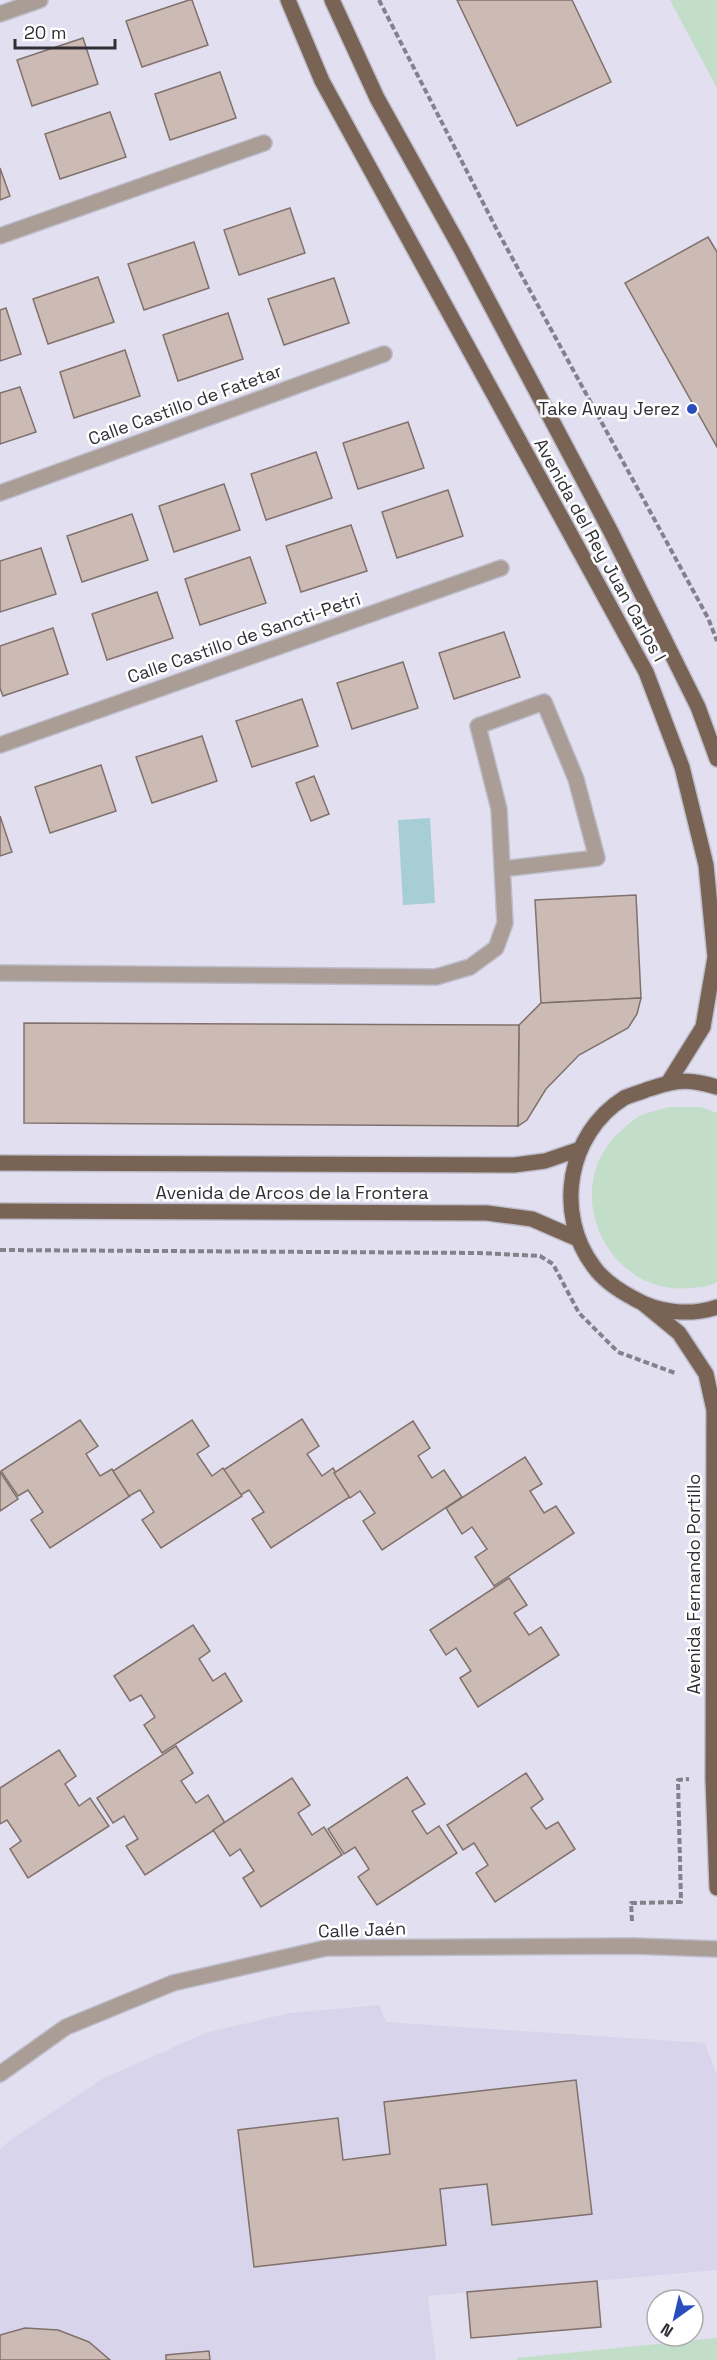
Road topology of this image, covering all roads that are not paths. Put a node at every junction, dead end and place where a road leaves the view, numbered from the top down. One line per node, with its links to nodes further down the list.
1 (40, 0): 4 (street)
2 (288, 0): 14 (main road, Avenida del Rey Juan Carlos I)
3 (332, 0): 11 (main road, Avenida del Rey Juan Carlos I)
4 (0, 14)
5 (264, 143): 6 (street)
6 (0, 236)
7 (384, 354): 8 (street, Calle Castillo de Fatetar)
8 (0, 493)
9 (501, 568): 10 (street, Calle Castillo de Sancti-Petri)
10 (0, 745)
11 (717, 759)
12 (502, 869): 12 (street); 13 (street)
13 (0, 973)
14 (668, 1083): 15 (main road); 16 (main road)
15 (717, 1087)
16 (580, 1149): 17 (main road, Avenida de Arcos de la Frontera); 19 (main road)
17 (0, 1163)
18 (0, 1211): 19 (main road, Avenida de Arcos de la Frontera)
19 (578, 1239): 20 (main road)
20 (645, 1305): 21 (main road); 22 (main road, Avenida Fernando Portillo)
21 (717, 1308)
22 (717, 1888)
23 (717, 1949): 24 (street, Calle Jaén)
24 (0, 2074)

